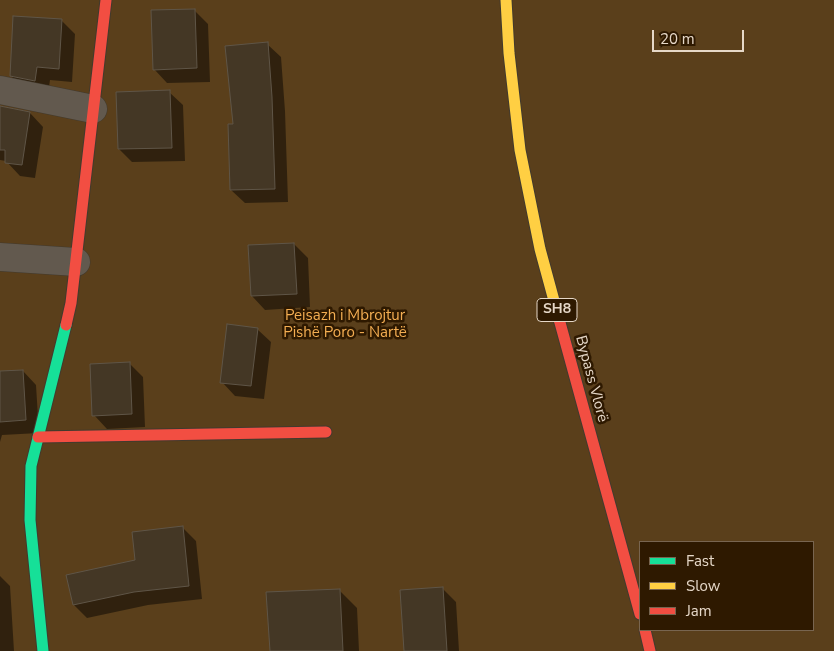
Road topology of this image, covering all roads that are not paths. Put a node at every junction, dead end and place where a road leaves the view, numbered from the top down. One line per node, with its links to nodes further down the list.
1 (106, 0): 4 (street)
2 (506, 0): 9 (street, Bypass Vlorë / SH8)
3 (0, 90): 4 (street)
4 (93, 109): 6 (street)
5 (0, 257): 6 (street)
6 (76, 262): 8 (street)
7 (326, 432): 8 (street)
8 (38, 437): 11 (street)
9 (639, 610)
10 (645, 631): 12 (street)
11 (43, 651)
12 (650, 651)

